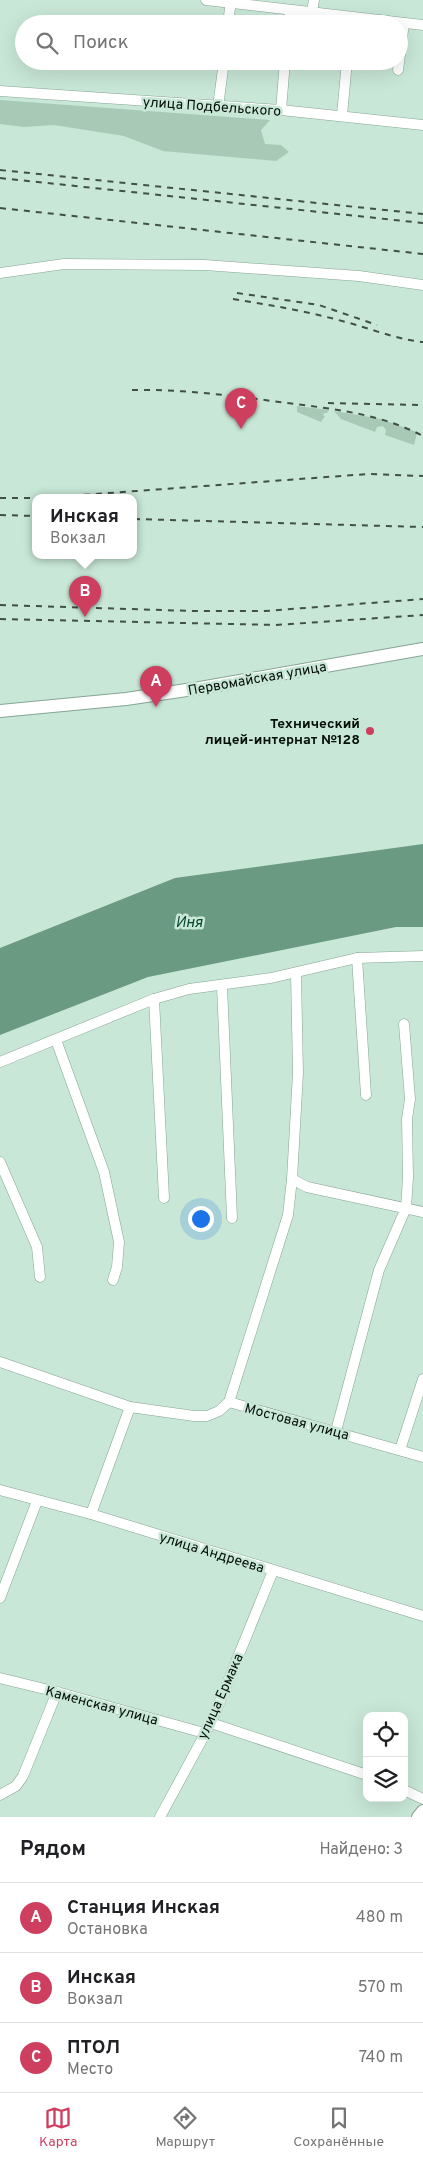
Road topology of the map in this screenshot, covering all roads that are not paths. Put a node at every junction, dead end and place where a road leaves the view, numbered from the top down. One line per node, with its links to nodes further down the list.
1 (206, 0): 3 (street)
2 (314, 0): 5 (street)
3 (231, 1): 4 (street); 6 (street)
4 (290, 10): 5 (street); 7 (street)
5 (312, 12): 8 (street)
6 (229, 15)
7 (289, 15)
8 (326, 15)
9 (408, 23): 10 (street)
10 (423, 25)
11 (223, 70): 15 (street)
12 (284, 70): 16 (street)
13 (346, 70): 17 (street)
14 (0, 91): 15 (street, улица Подбельского)
15 (218, 107): 16 (street, улица Подбельского)
16 (281, 110): 17 (street, улица Подбельского)
17 (342, 116): 18 (street, улица Подбельского)
18 (423, 125)
19 (0, 273): 20 (street)
20 (423, 285)
21 (423, 649): 22 (main road, Первомайская улица)
22 (0, 711)
23 (423, 956): 24 (street)
24 (357, 958): 25 (street); 31 (street)
25 (296, 973): 26 (street); 33 (street)
26 (222, 986): 27 (street); 37 (street)
27 (154, 999): 29 (street); 34 (street)
28 (404, 1024): 35 (street)
29 (56, 1040): 30 (street); 39 (street)
30 (0, 1062)
31 (366, 1095)
32 (0, 1162): 38 (street)
33 (292, 1180): 35 (street); 42 (street)
34 (164, 1198)
35 (406, 1208): 36 (street); 44 (street)
36 (423, 1212)
37 (232, 1218)
38 (40, 1277)
39 (113, 1280)
40 (0, 1362): 43 (street, Мостовая улица)
41 (423, 1379): 45 (street)
42 (230, 1402): 43 (street, Мостовая улица); 44 (street, Мостовая улица)
43 (130, 1407): 49 (street)
44 (336, 1431): 45 (street, Мостовая улица)
45 (400, 1450): 46 (street, Мостовая улица)
46 (423, 1457)
47 (0, 1490): 48 (street, улица Андреева)
48 (36, 1501): 49 (street, улица Андреева); 51 (street)
49 (91, 1514): 50 (street, улица Андреева)
50 (273, 1571): 52 (street, улица Андреева); 55 (street, улица Ермака)
51 (0, 1598)
52 (423, 1616)
53 (0, 1678): 54 (street, Каменская улица)
54 (57, 1692): 56 (street, Каменская улица); 59 (street)
55 (211, 1723): 56 (street, улица Ермака); 57 (street)
56 (204, 1733): 62 (street, улица Ермака)
57 (363, 1774)
58 (408, 1792): 60 (street)
59 (0, 1794)
60 (423, 1799)
61 (423, 1811): 63 (main road)
62 (160, 1817)
63 (418, 1817)

